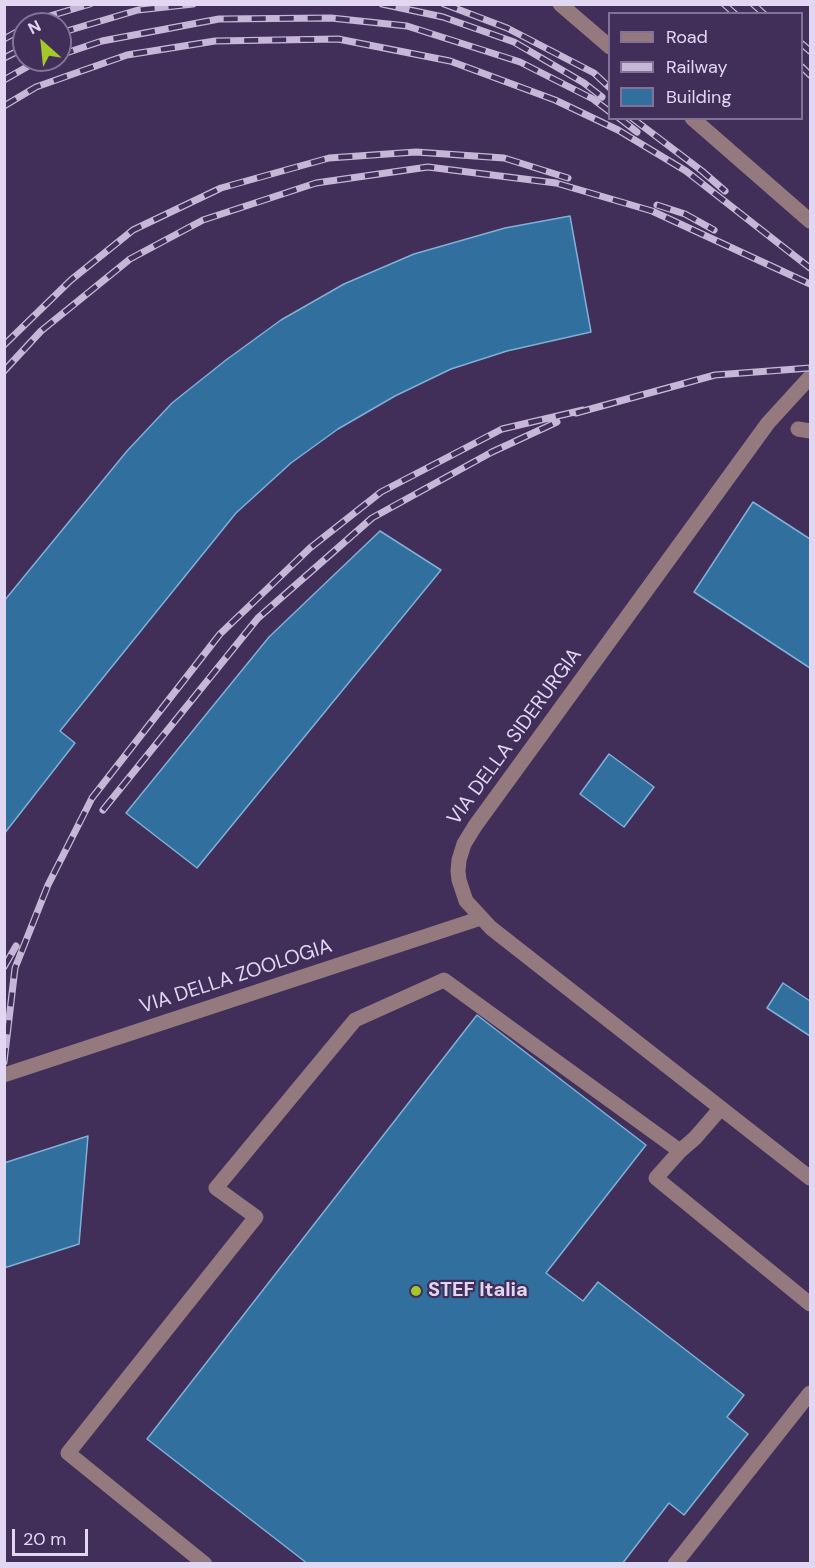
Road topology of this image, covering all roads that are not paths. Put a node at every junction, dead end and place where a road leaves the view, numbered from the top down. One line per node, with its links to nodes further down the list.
1 (560, 4): 2 (street)
2 (608, 46)
3 (694, 120): 4 (street)
4 (810, 221)
5 (810, 377): 6 (street, VIA DELLA SIDERURGIA)
6 (481, 918): 7 (street, VIA DELLA ZOOLOGIA); 8 (street, VIA DELLA SIDERURGIA)
7 (4, 1075)
8 (721, 1108): 9 (street); 10 (street, VIA DELLA SIDERURGIA)
9 (680, 1151): 11 (street); 13 (street)
10 (810, 1178)
11 (810, 1304)
12 (810, 1393): 14 (street)
13 (205, 1563)
14 (675, 1563)

